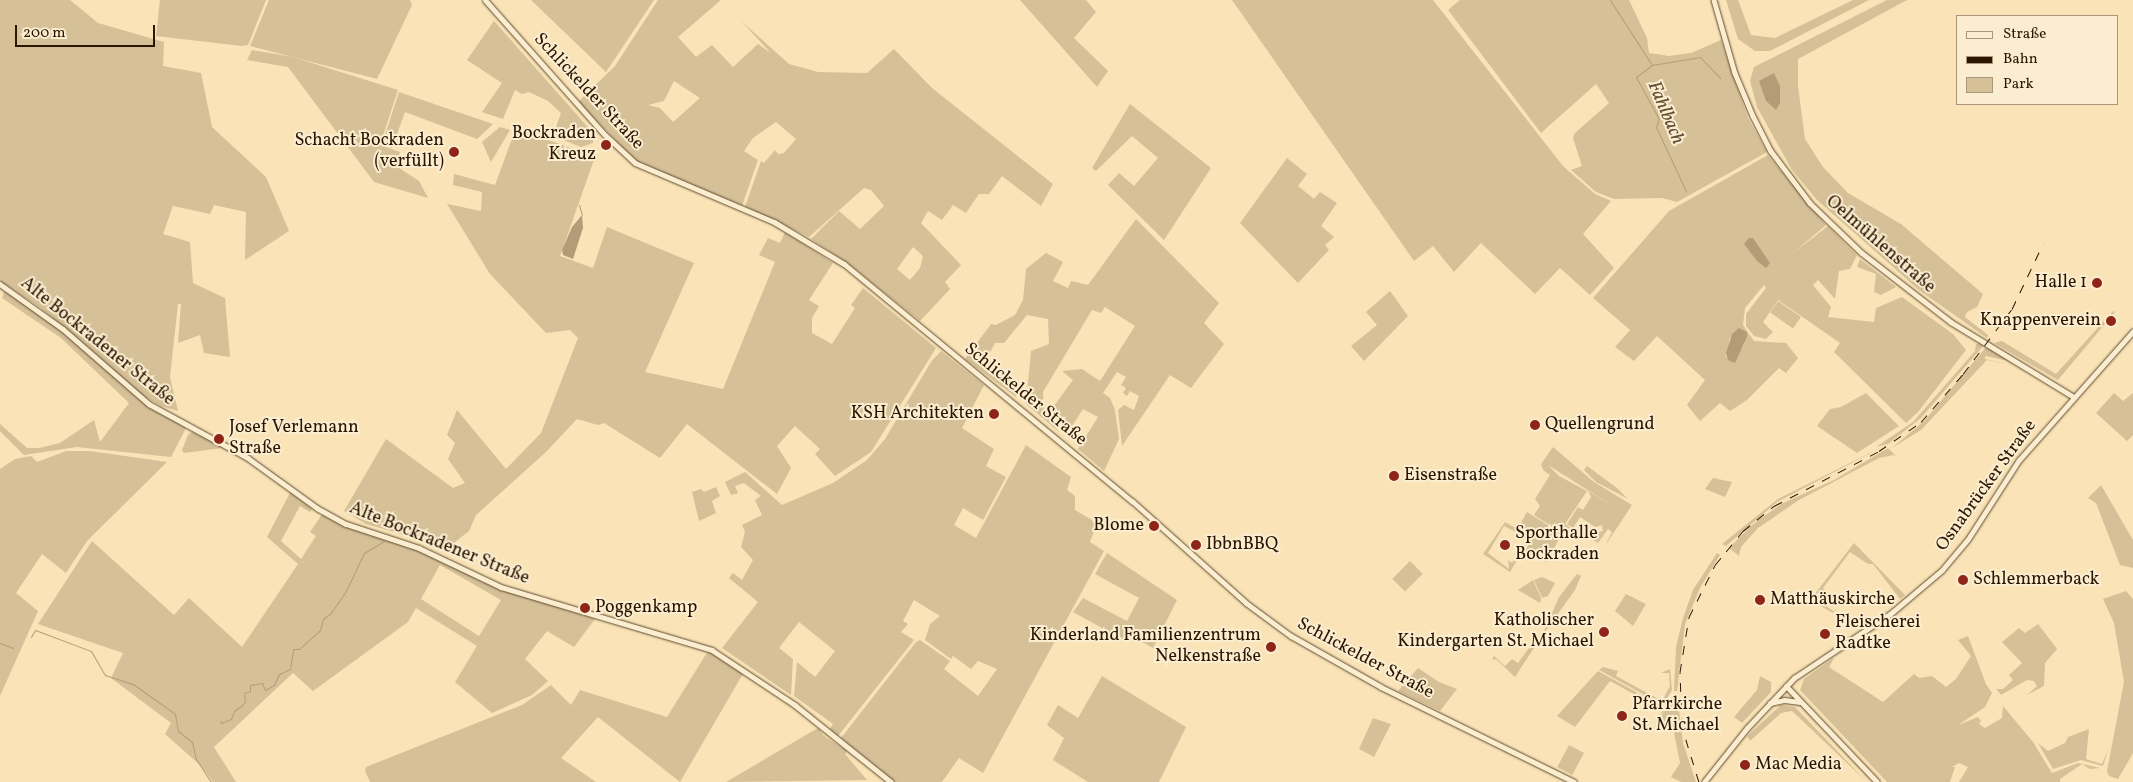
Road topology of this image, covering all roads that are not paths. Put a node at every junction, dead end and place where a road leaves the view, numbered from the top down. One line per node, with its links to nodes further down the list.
1 (485, 0): 10 (main road, Schlickelder Straße)
2 (1714, 0): 5 (street, Oelmühlenstraße)
3 (0, 284): 9 (street, Alte Bockradener Straße)
4 (2133, 331): 5 (main road, Osnabrücker Straße)
5 (2074, 397): 6 (main road, Osnabrücker Straße)
6 (1786, 686): 7 (main road); 8 (main road, Osnabrücker Straße)
7 (1800, 702): 8 (main road); 12 (main road)
8 (1769, 704): 11 (main road, Osnabrücker Straße)
9 (891, 782)
10 (1574, 782)
11 (1704, 782)
12 (1878, 782)

